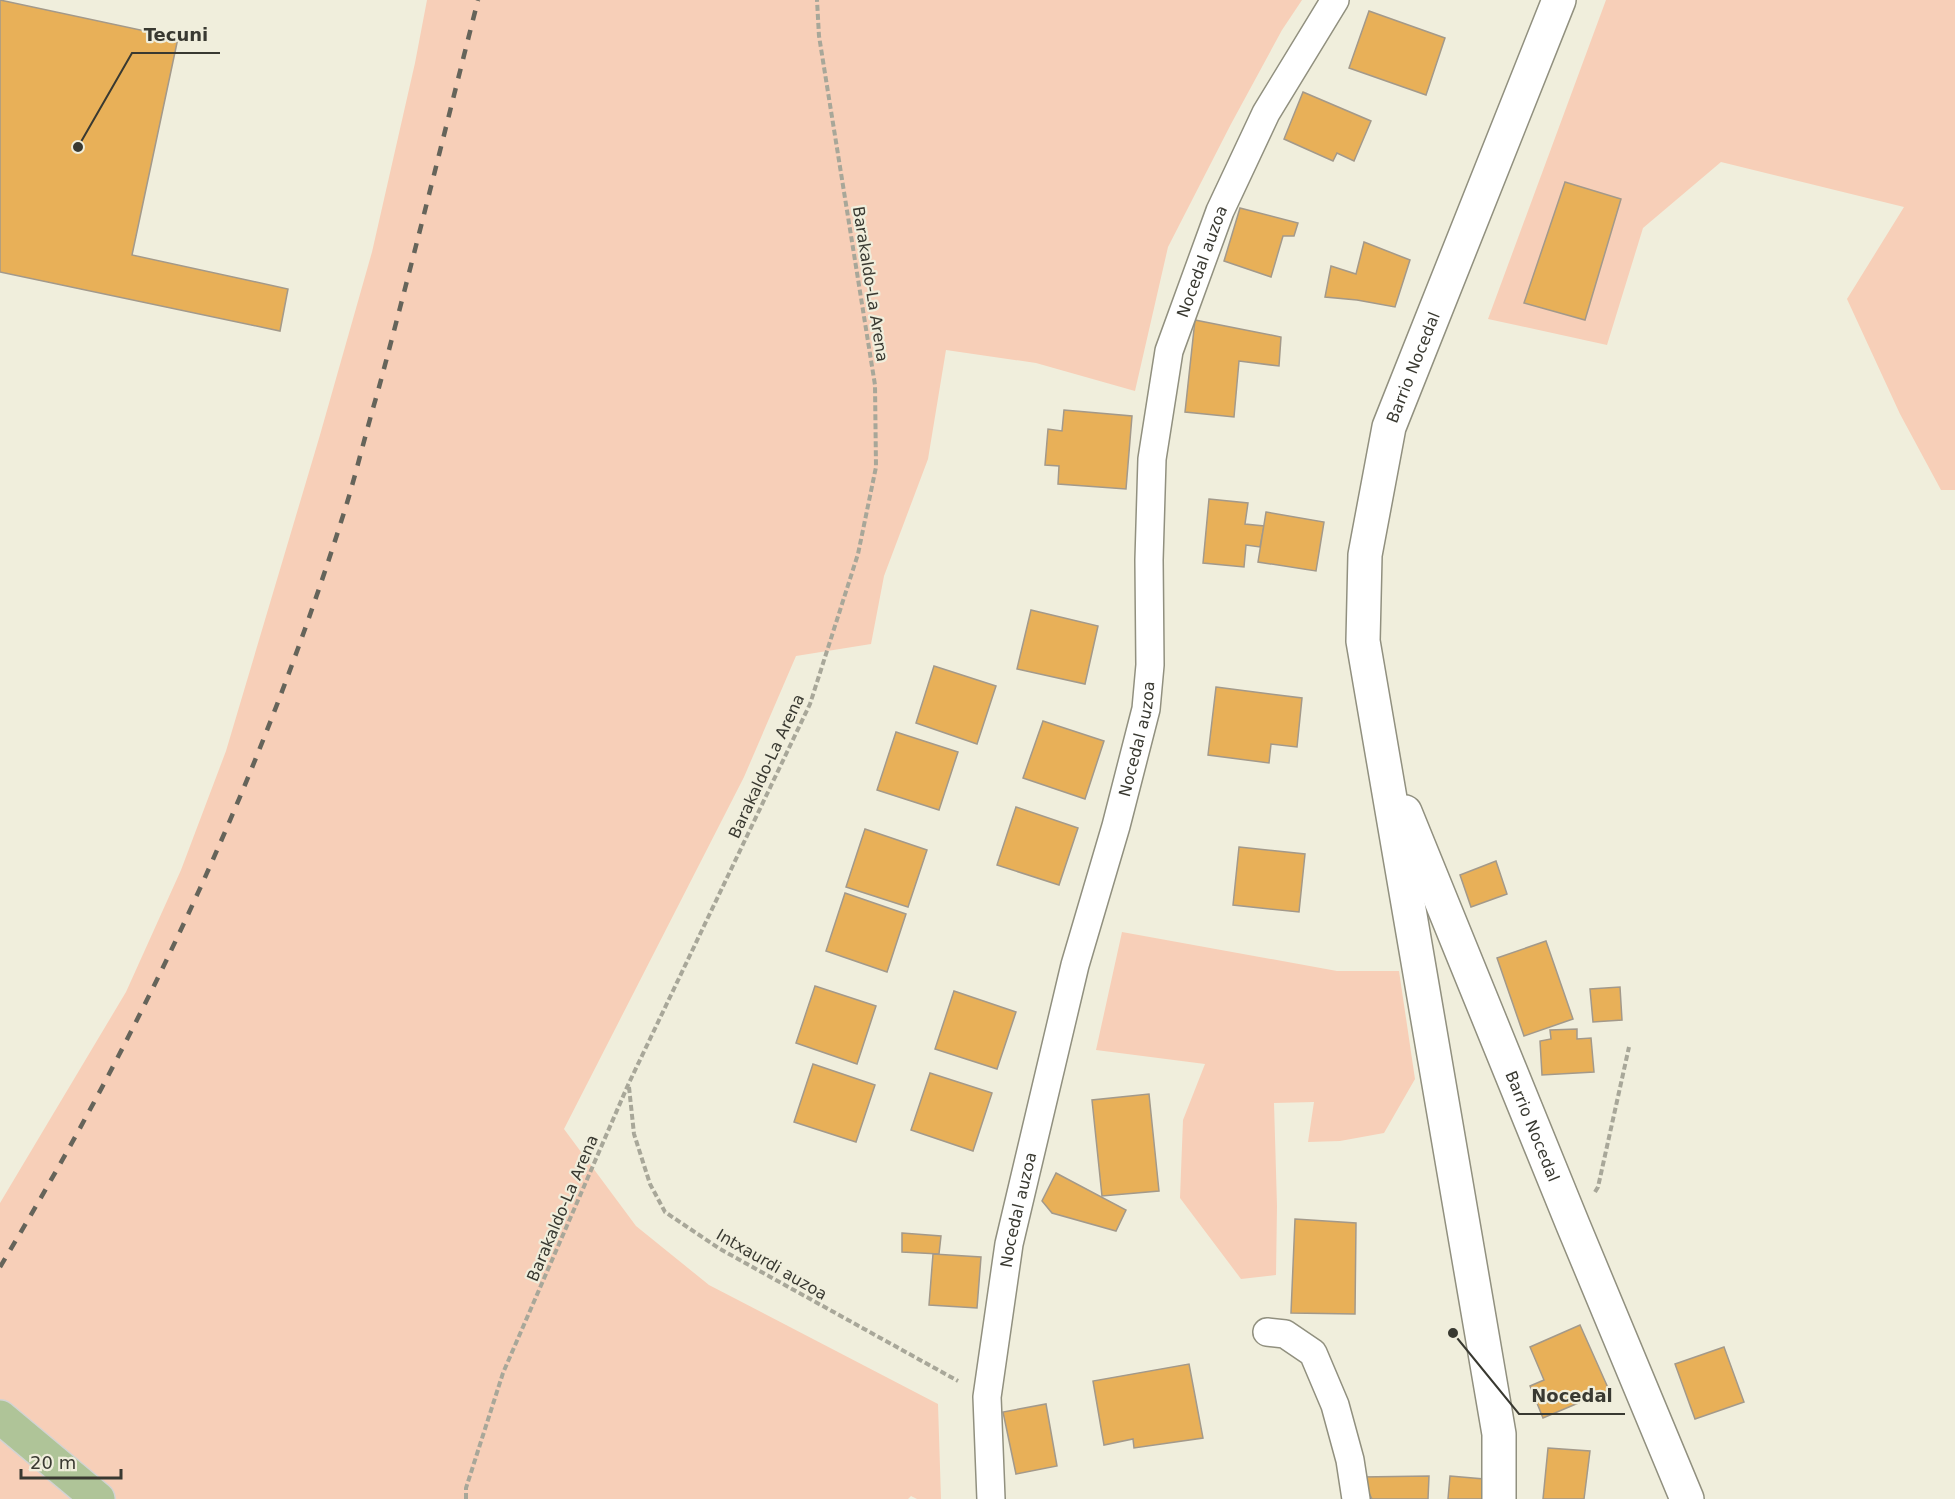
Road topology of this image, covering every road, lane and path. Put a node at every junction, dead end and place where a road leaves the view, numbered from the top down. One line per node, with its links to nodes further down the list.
1 (817, 0): 6 (path, Barakaldo-La Arena)
2 (1335, 0): 9 (street, Nocedal auzoa)
3 (1559, 0): 4 (street, Barrio Nocedal)
4 (1381, 752): 7 (street, Barrio Nocedal); 15 (street, Barrio Nocedal)
5 (1629, 1047): 7 (path)
6 (628, 1085): 9 (path, Intxaurdi auzoa); 12 (path, Barakaldo-La Arena)
7 (1573, 1225): 16 (street, Barrio Nocedal)
8 (1267, 1332): 14 (street)
9 (987, 1397): 13 (street, Nocedal auzoa)
10 (0, 1417): 11 (main road)
11 (98, 1499)
12 (466, 1499)
13 (991, 1499)
14 (1356, 1499)
15 (1499, 1499)
16 (1687, 1499)

